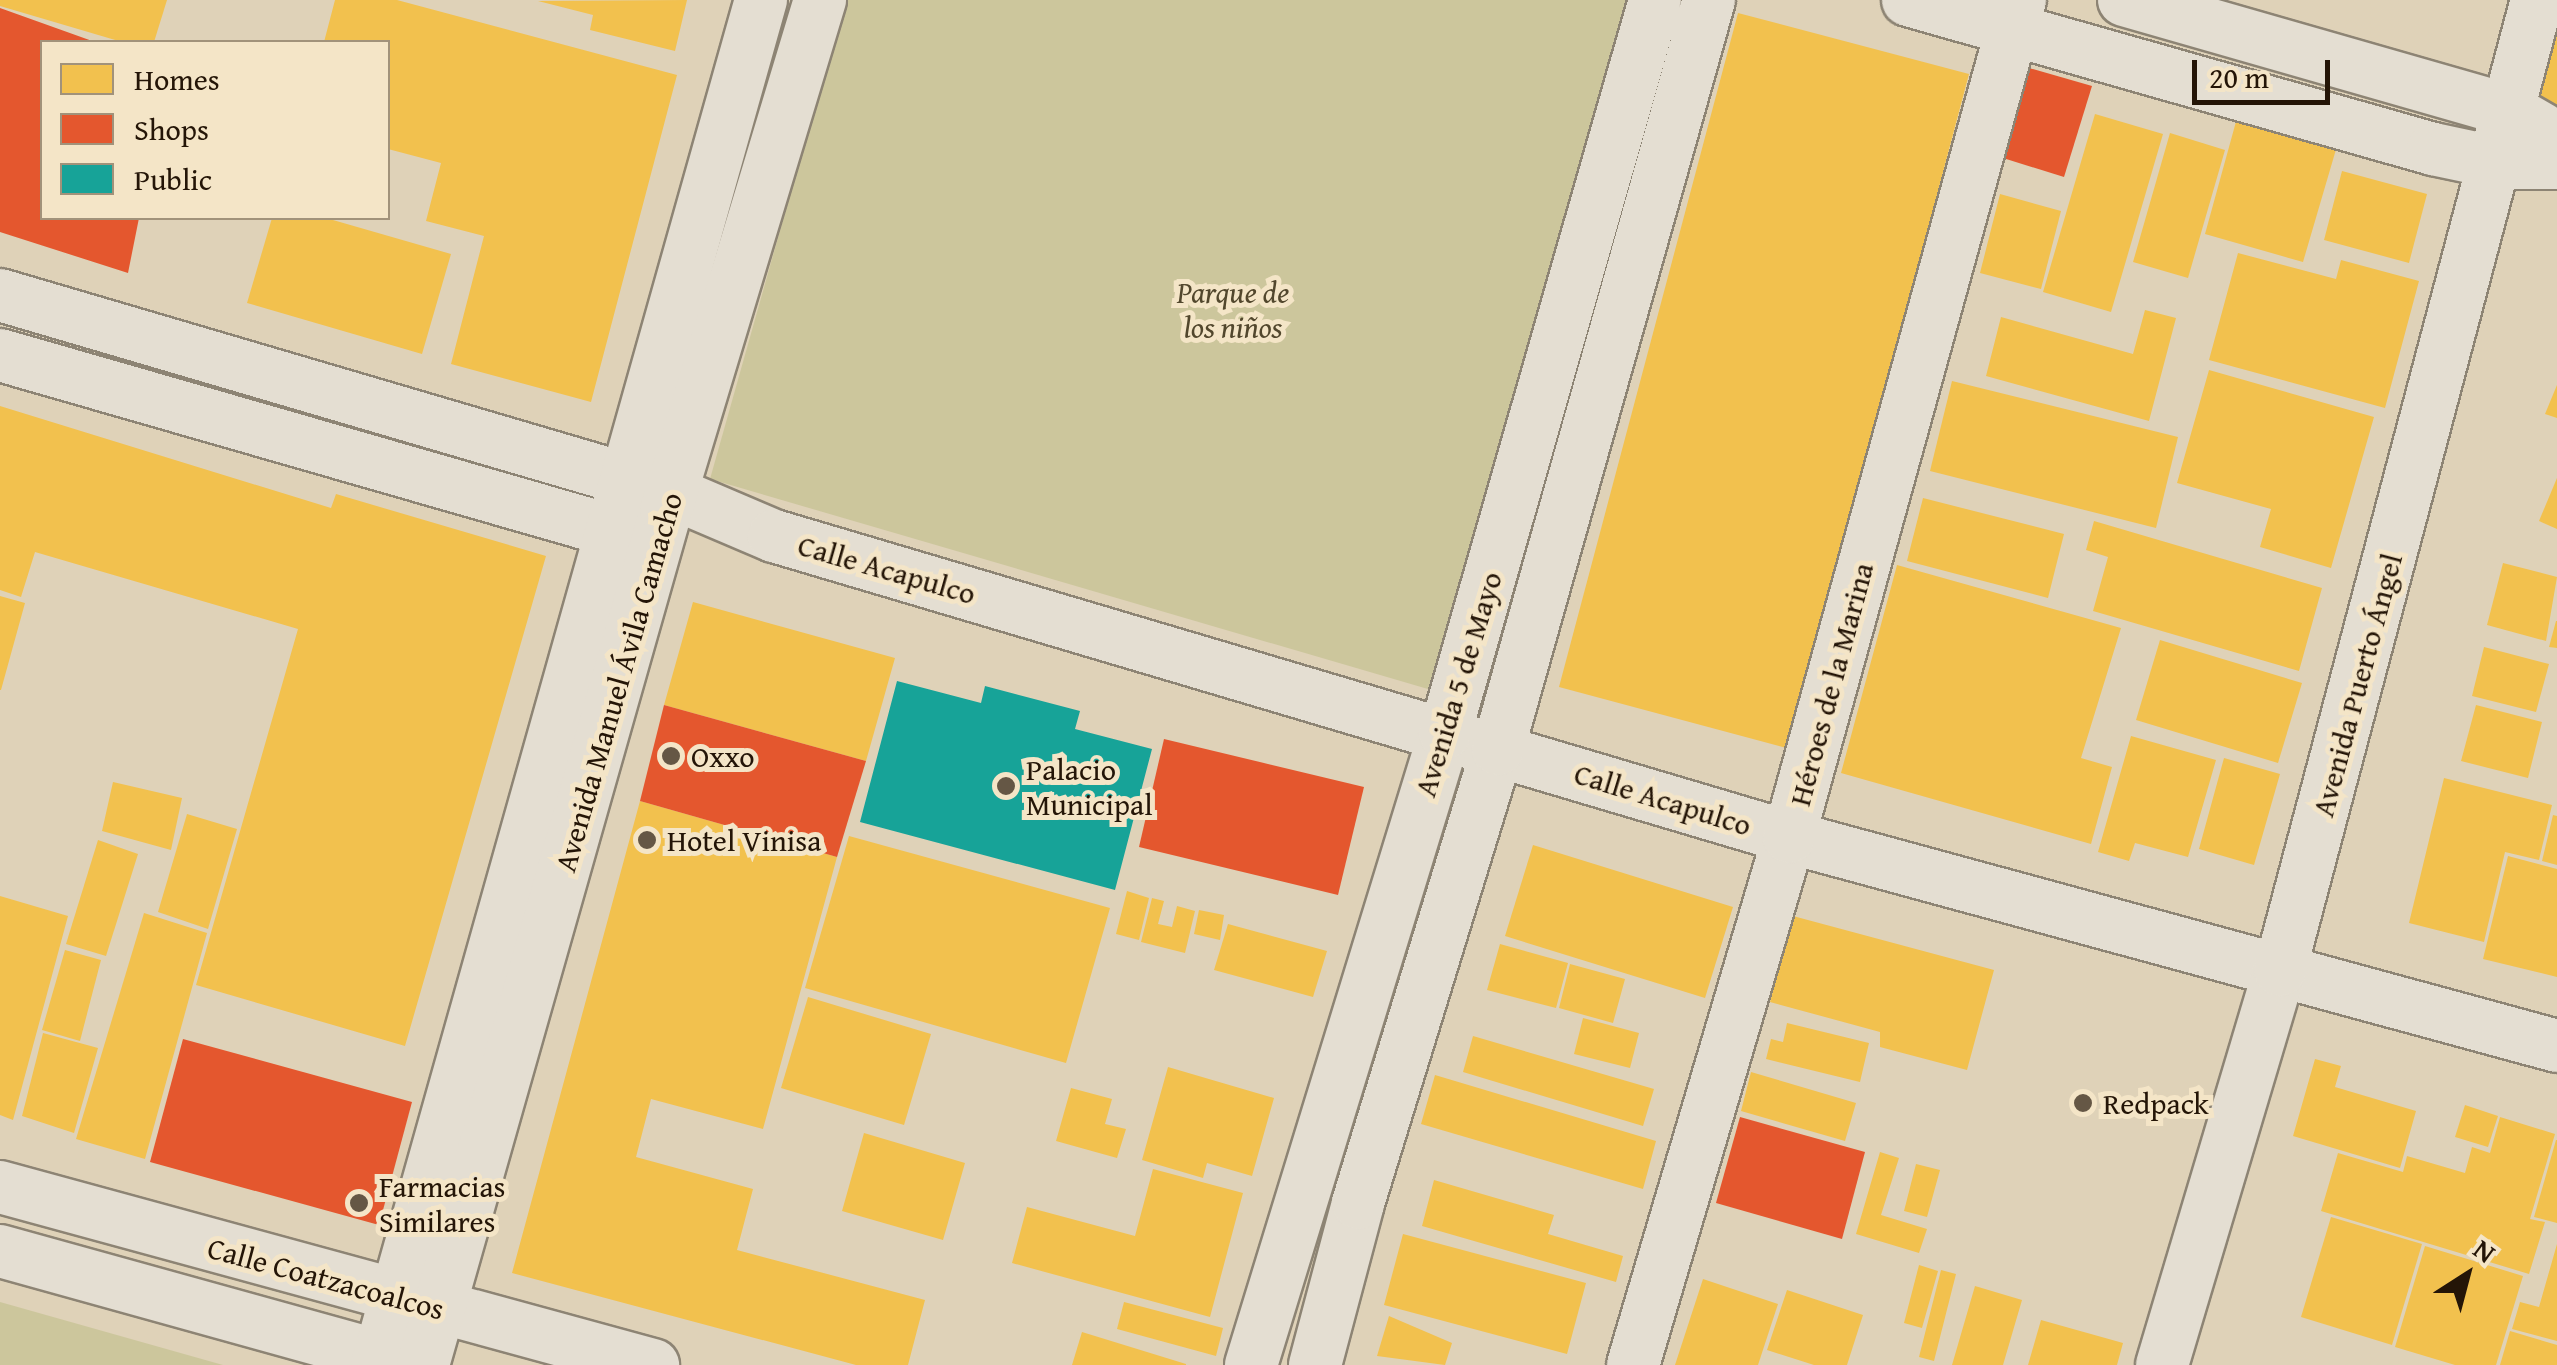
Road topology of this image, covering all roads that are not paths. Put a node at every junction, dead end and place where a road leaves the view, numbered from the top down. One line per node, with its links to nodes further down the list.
1 (761, 0): 15 (street, Avenida Manuel Ávila Camacho)
2 (820, 0): 15 (street, Avenida Manuel Ávila Camacho)
3 (1655, 0): 18 (street, Avenida 5 de Mayo)
4 (1709, 0): 19 (street, Avenida 5 de Mayo)
5 (1908, 0): 8 (street)
6 (2124, 0): 9 (street)
7 (2537, 0): 9 (street, Avenida Puerto Ángel)
8 (2016, 15): 11 (street); 20 (street, Héroes de la Marina)
9 (2511, 111): 10 (street); 11 (street, Avenida Puerto Ángel)
10 (2557, 137)
11 (2499, 162): 12 (street); 21 (street, Avenida Puerto Ángel)
12 (2557, 163)
13 (0, 295): 15 (street, Calle Acapulco)
14 (0, 355): 17 (street, Calle Acapulco)
15 (651, 487): 16 (street, Calle Acapulco); 17 (street, Avenida Manuel Ávila Camacho)
16 (774, 536): 17 (street, Calle Acapulco); 18 (street, Calle Acapulco)
17 (636, 537): 27 (street, Avenida Manuel Ávila Camacho)
18 (1445, 733): 19 (street, Calle Acapulco); 23 (street, Avenida 5 de Mayo)
19 (1498, 749): 20 (street, Calle Acapulco); 25 (street, Avenida 5 de Mayo)
20 (1788, 837): 21 (street, Calle Acapulco); 33 (street, Héroes de la Marina)
21 (2280, 970): 22 (street, Calle Acapulco); 28 (street, Avenida Puerto Ángel)
22 (2557, 1046)
23 (1300, 1186): 25 (street); 31 (street, Avenida 5 de Mayo)
24 (0, 1188): 27 (street, Calle Coatzacoalcos)
25 (1358, 1204): 32 (street, Avenida 5 de Mayo)
26 (0, 1252): 29 (street, Calle Coatzacoalcos)
27 (416, 1303): 29 (street, Avenida Manuel Ávila Camacho); 30 (street, Calle Coatzacoalcos)
28 (2169, 1359)
29 (398, 1363)
30 (652, 1365)
31 (1251, 1365)
32 (1315, 1365)
33 (1633, 1365)

